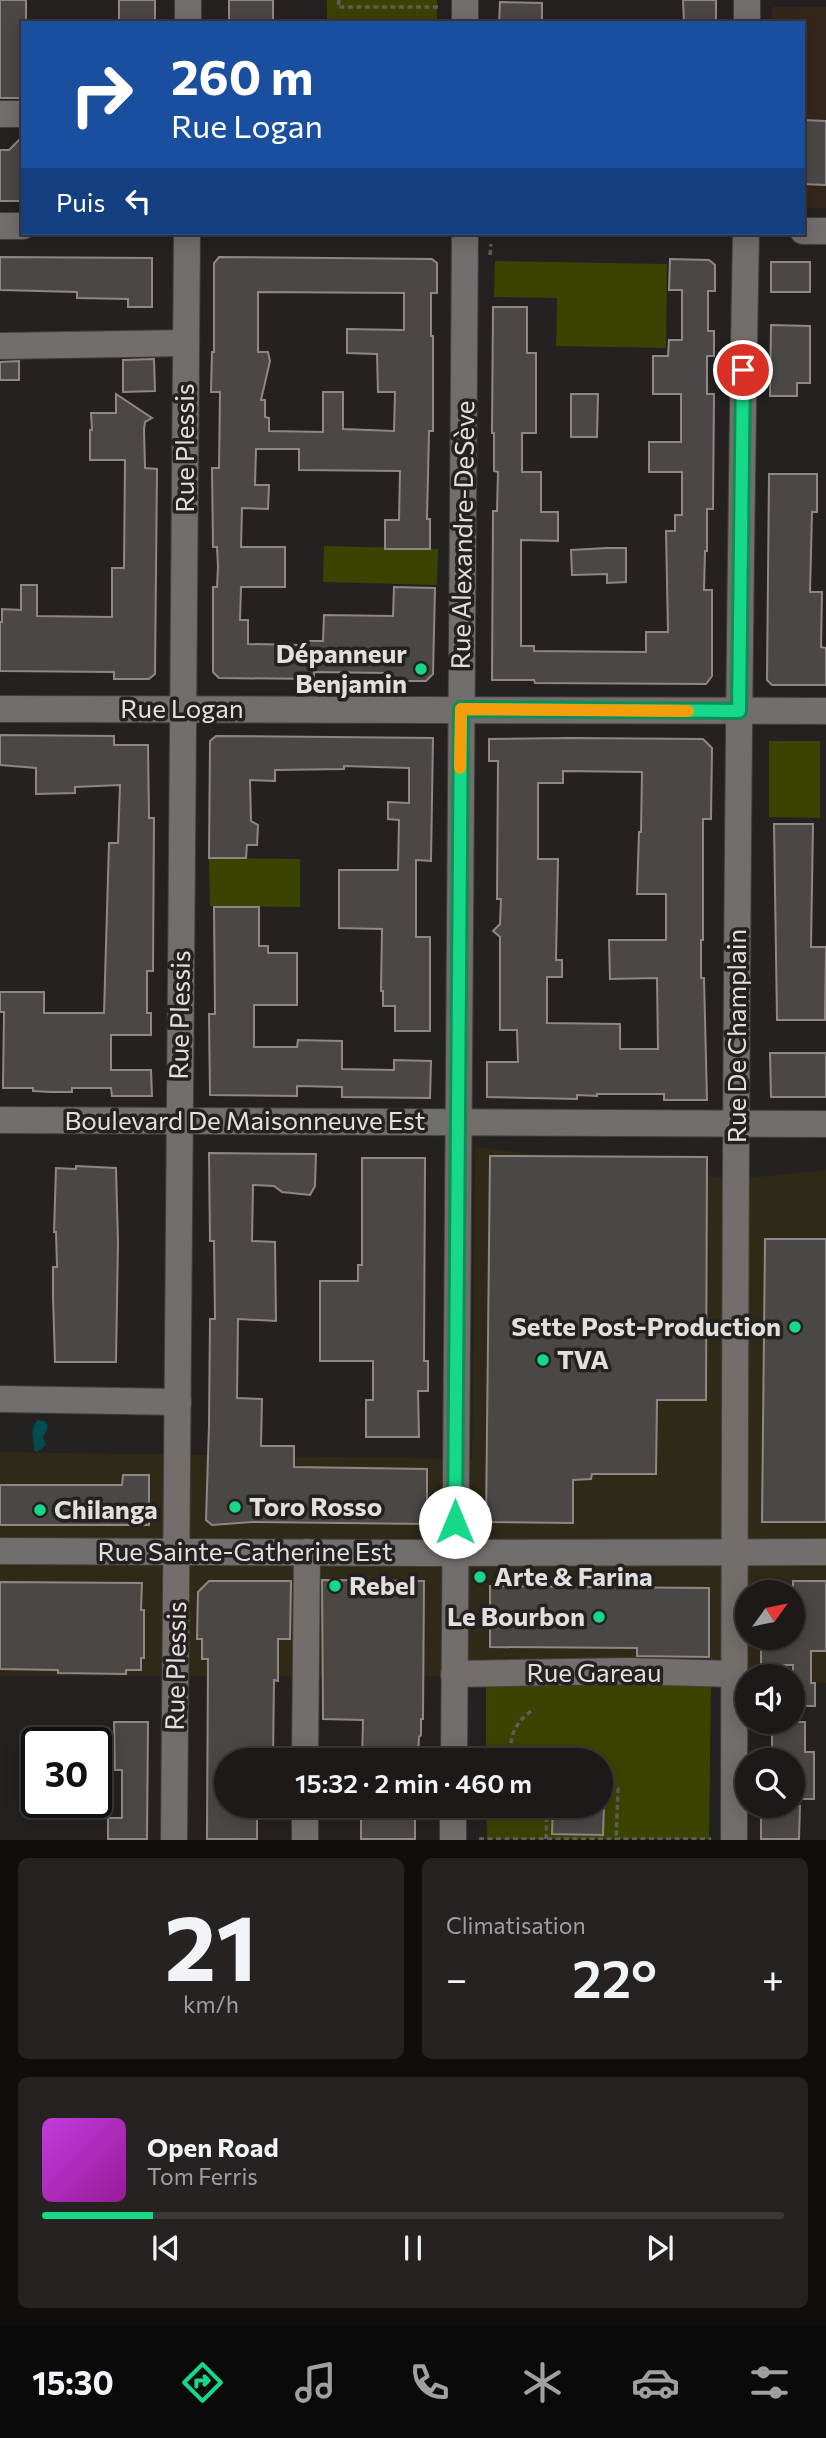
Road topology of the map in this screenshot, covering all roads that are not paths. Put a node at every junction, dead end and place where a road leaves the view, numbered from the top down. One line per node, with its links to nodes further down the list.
1 (188, 0): 4 (street)
2 (747, 0): 6 (street)
3 (453, 3): 5 (street)
4 (188, 21)
5 (464, 21)
6 (747, 21)
7 (0, 114): 8 (street)
8 (21, 114)
9 (0, 226): 10 (street)
10 (21, 226)
11 (805, 231): 12 (street)
12 (826, 231)
13 (187, 235): 16 (street, Rue Plessis)
14 (465, 235): 20 (street, Rue Alexandre-DeSève)
15 (746, 235): 21 (street, Rue De Champlain)
16 (186, 343): 17 (street); 19 (street, Rue Plessis)
17 (0, 346)
18 (0, 709): 19 (street, Rue Logan)
19 (184, 709): 20 (street, Rue Logan); 24 (street, Rue Plessis)
20 (461, 709): 21 (street, Rue Logan); 25 (street, Rue Alexandre-DeSève)
21 (739, 711): 22 (street, Rue Logan); 26 (street, Rue De Champlain)
22 (826, 711)
23 (0, 1120): 24 (street, Boulevard De Maisonneuve Est)
24 (178, 1120): 25 (street, Boulevard De Maisonneuve Est); 29 (street, Rue Plessis)
25 (458, 1121): 26 (street, Boulevard De Maisonneuve Est); 35 (street, Rue Alexandre-DeSève)
26 (736, 1122): 27 (street, Boulevard De Maisonneuve Est); 32 (street, Rue De Champlain)
27 (826, 1124)
28 (0, 1399): 29 (street)
29 (178, 1402): 34 (street, Rue Plessis)
30 (0, 1551): 34 (street, Rue Sainte-Catherine Est)
31 (307, 1552): 34 (street, Rue Sainte-Catherine Est); 35 (street, Rue Sainte-Catherine Est); 38 (street)
32 (735, 1552): 33 (street, Rue Sainte-Catherine Est); 35 (street, Rue Sainte-Catherine Est); 37 (street, Rue De Champlain)
33 (826, 1552)
34 (177, 1553): 42 (street, Rue Plessis)
35 (455, 1553): 36 (street, Rue Alexandre-DeSève)
36 (454, 1674): 37 (street, Rue Gareau); 39 (street, Rue Alexandre-DeSève)
37 (734, 1674): 45 (street, Rue De Champlain)
38 (305, 1748)
39 (453, 1748)
40 (305, 1818): 43 (street)
41 (453, 1818): 44 (street)
42 (174, 1839)
43 (305, 1839)
44 (453, 1839)
45 (734, 1839)

